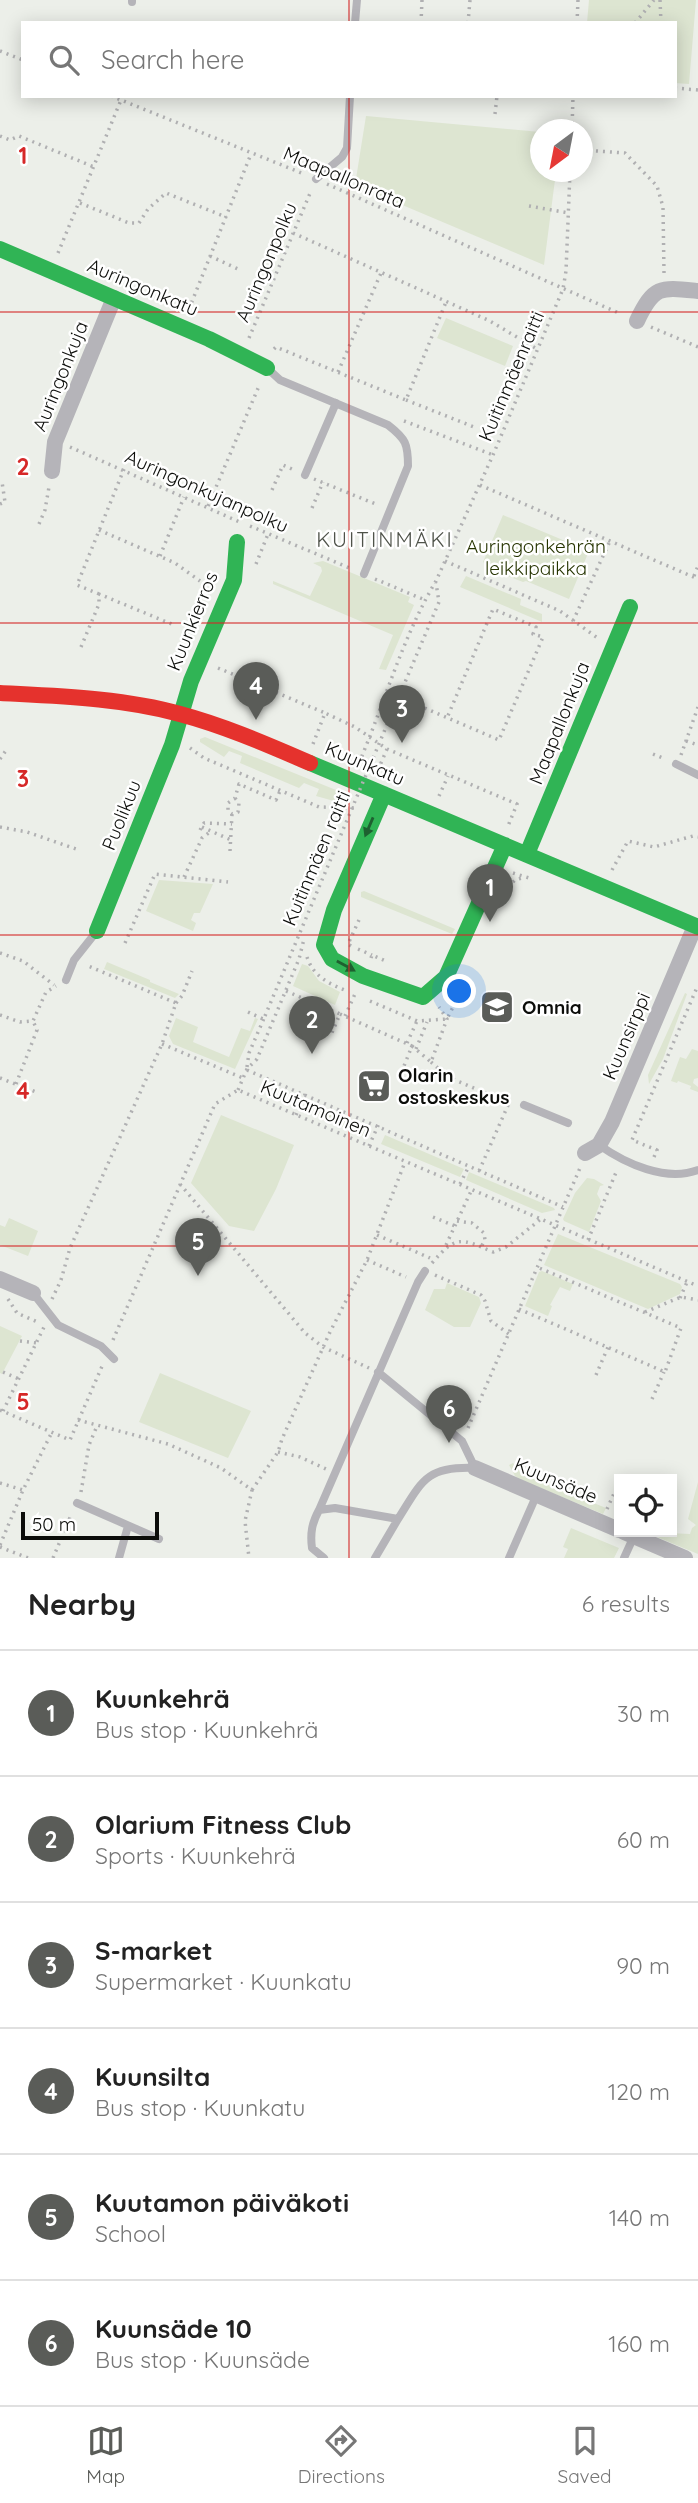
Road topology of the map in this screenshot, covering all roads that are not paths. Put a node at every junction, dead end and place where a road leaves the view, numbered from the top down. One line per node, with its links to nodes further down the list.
1 (357, 0): 2 (lane)
2 (355, 21)
3 (351, 98): 4 (lane)
4 (316, 179)
5 (0, 249): 7 (street, Auringonkatu)
6 (698, 291): 8 (street)
7 (114, 298): 9 (street, Auringonkatu); 12 (street, Auringonkuja)
8 (637, 321)
9 (267, 368): 10 (lane)
10 (335, 402): 11 (lane); 14 (lane)
11 (305, 475)
12 (51, 479)
13 (237, 542): 17 (street, Kuunkierros)
14 (364, 574)
15 (630, 607): 22 (street, Maapallonkuja)
16 (0, 693): 17 (street, Kuunkatu)
17 (181, 714): 20 (street, Kuunkatu); 24 (street, Puolikuu)
18 (677, 765): 19 (lane)
19 (698, 775)
20 (384, 794): 21 (street, Kuunkatu); 21 (street, one-way to 21)
21 (505, 845): 22 (street, Kuunkatu)
22 (527, 854): 23 (street, Kuunkatu)
23 (696, 927): 28 (street, Kuunsirppi)
24 (97, 932): 25 (lane)
25 (66, 980)
26 (524, 1105): 27 (lane)
27 (568, 1123)
28 (592, 1149): 29 (lane)
29 (698, 1170)
30 (425, 1271): 34 (lane)
31 (3, 1286): 32 (street)
32 (33, 1293): 33 (lane)
33 (111, 1355)
34 (378, 1372): 35 (lane); 38 (lane)
35 (475, 1468): 36 (street, Kuunsäde); 39 (lane)
36 (537, 1494): 41 (street, Kuunsäde); 48 (lane)
37 (77, 1503): 40 (lane)
38 (319, 1510): 39 (lane); 46 (lane)
39 (398, 1519): 47 (lane)
40 (128, 1526): 44 (lane); 45 (lane)
41 (614, 1528)
42 (626, 1537): 49 (lane)
43 (635, 1537): 50 (street, Kuunsäde)
44 (159, 1539)
45 (119, 1558)
46 (324, 1558)
47 (375, 1558)
48 (509, 1558)
49 (624, 1558)
50 (682, 1558)

